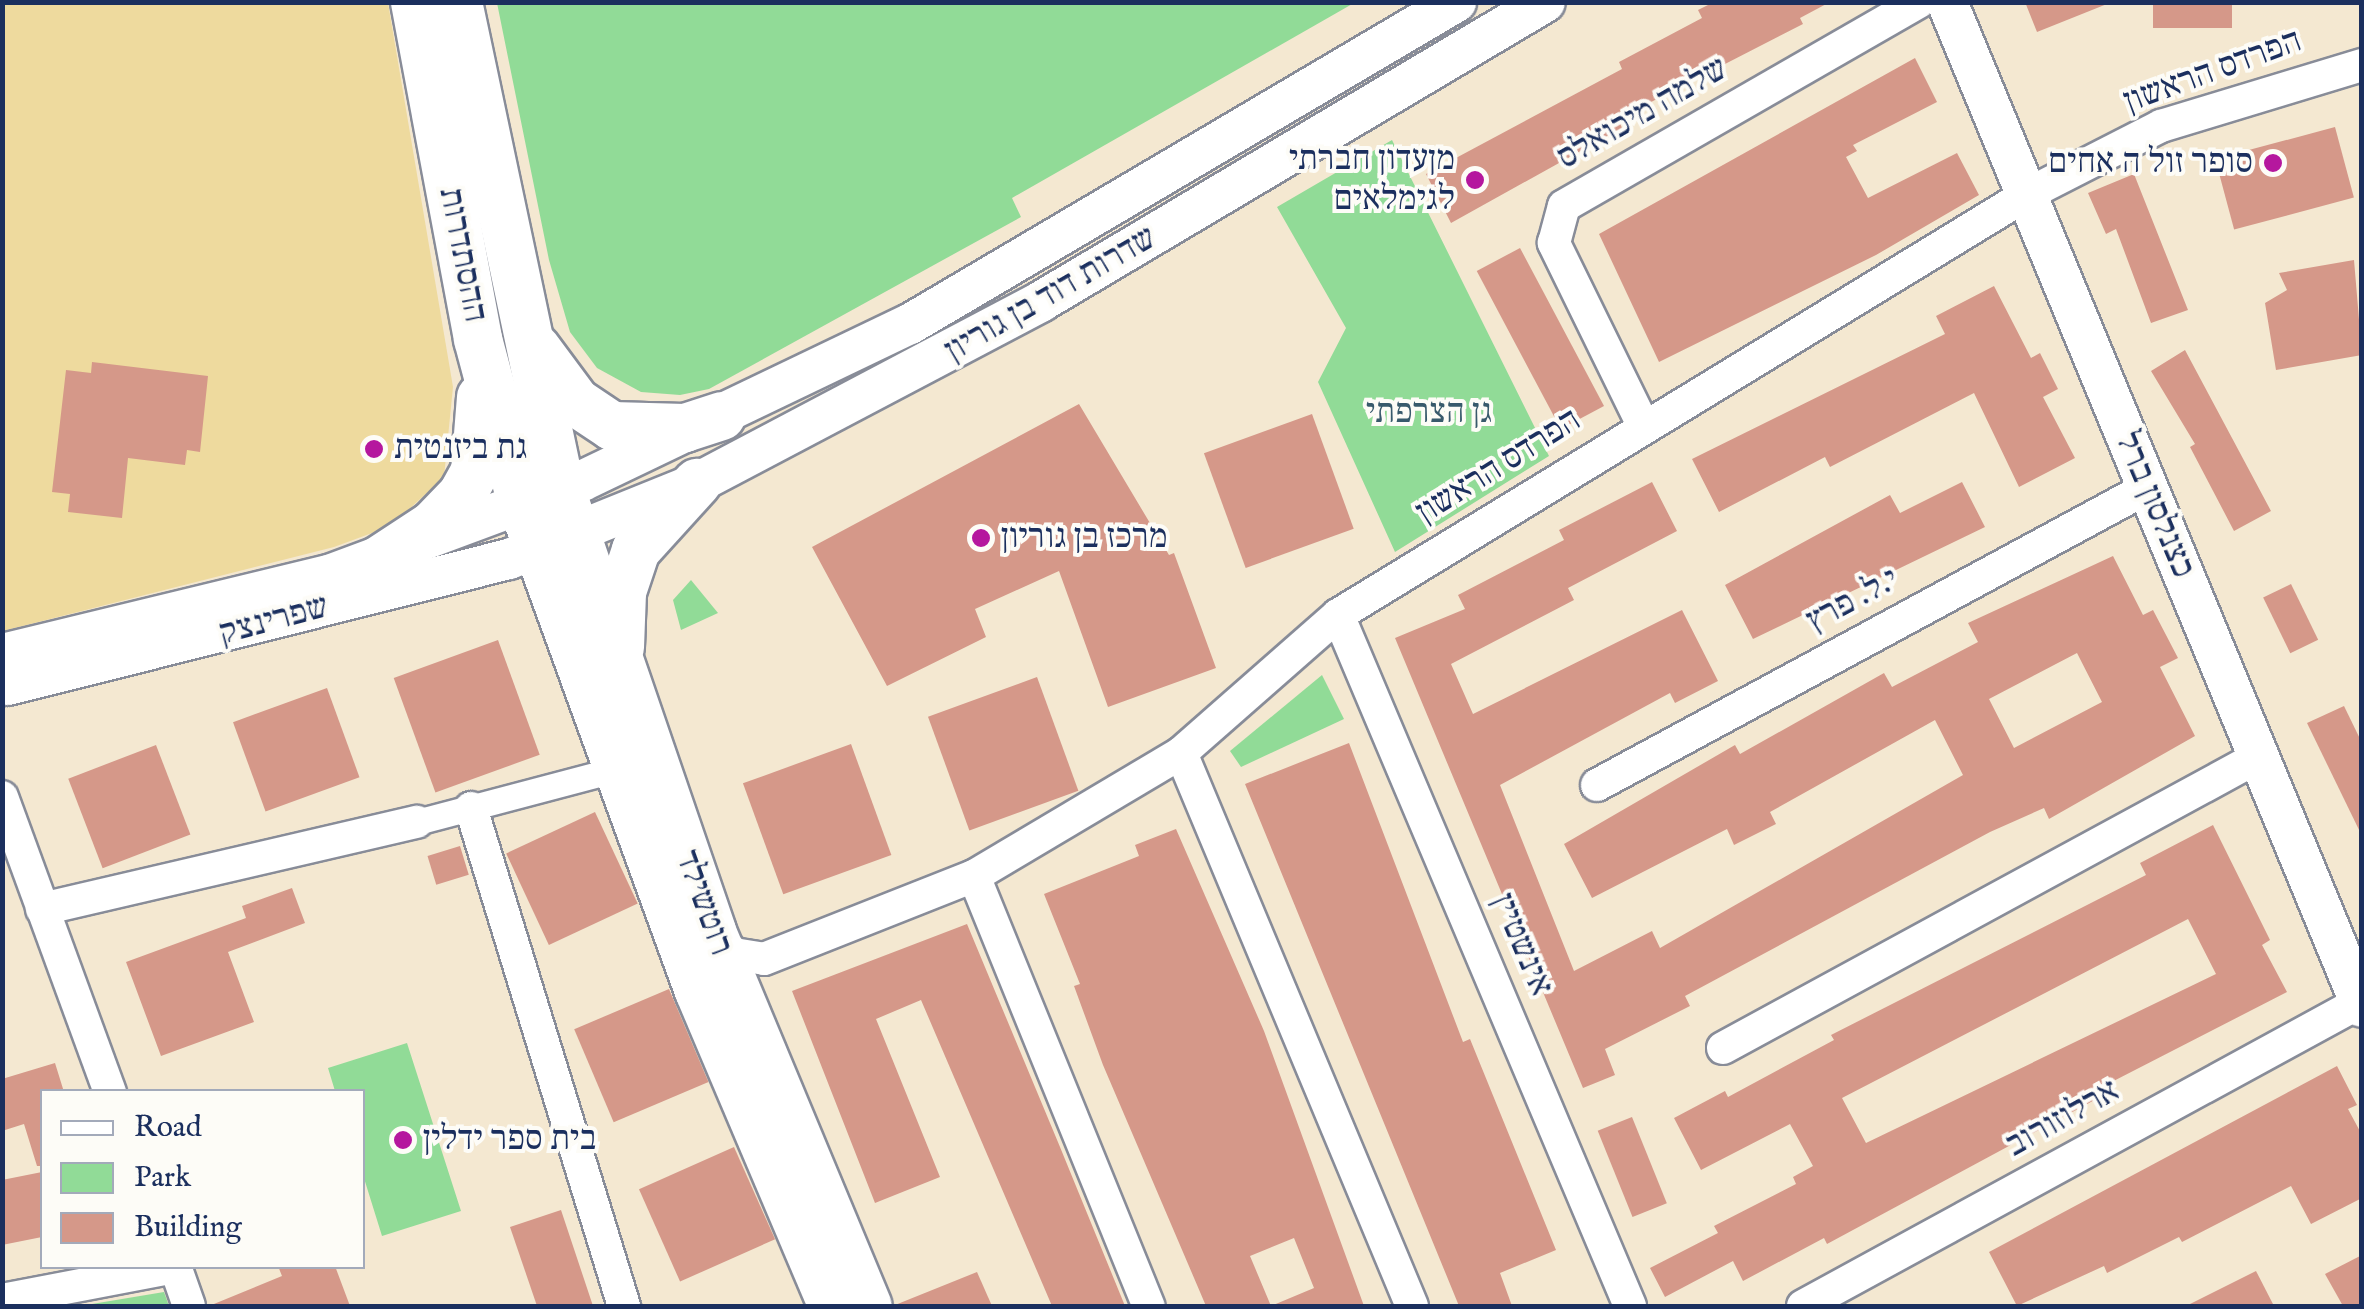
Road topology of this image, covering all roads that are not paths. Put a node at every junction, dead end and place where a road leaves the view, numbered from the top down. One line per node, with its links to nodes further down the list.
1 (415, 2): 10 (main road, ההסתדרות)
2 (458, 2): 9 (main road, ההסתדרות)
3 (1456, 2): 11 (street, שדרות דוד בן גוריון)
4 (1544, 2): 13 (street, שדרות דוד בן גוריון)
5 (1918, 2): 12 (street, שלמה מיכואלס)
6 (1946, 2): 8 (street, כצנלסון ברל)
7 (2362, 65): 8 (street, הפרדס הראשון)
8 (2026, 195): 12 (street, הפרדס הראשון); 14 (street, כצנלסון ברל)
9 (519, 307): 11 (main road); 15 (main road, ההסתדרות)
10 (478, 338): 15 (main road, ההסתדרות); 16 (main road)
11 (721, 416): 15 (street, שדרות דוד בן גוריון)
12 (1644, 425): 17 (street, הפרדס הראשון)
13 (696, 483): 15 (street, שדרות דוד בן גוריון); 19 (main road)
14 (2147, 488): 21 (street, כצנלסון ברל); 23 (street, י.ל. פרץ)
15 (549, 519): 16 (street, שפרינצק); 18 (street, שפרינצק); 19 (main road, רוטשילד); 22 (main road, רוטשילד)
16 (378, 560): 18 (street, שפרינצק)
17 (1338, 615): 20 (street, הפרדס הראשון); 43 (street, אינשטיין)
18 (4, 677)
19 (628, 695): 30 (main road, רוטשילד)
20 (1181, 753): 27 (street, הפרדס הראשון); 42 (street)
21 (2258, 757): 31 (street, כצנלסון ברל); 32 (street)
22 (617, 769): 25 (street); 39 (main road, רוטשילד)
23 (1597, 785)
24 (2, 797): 28 (street)
25 (471, 808): 26 (street); 38 (street)
26 (417, 822): 29 (street)
27 (974, 876): 30 (street, הפרדס הראשון); 41 (street)
28 (16, 882): 29 (street)
29 (42, 909): 33 (street)
30 (712, 932): 40 (main road, רוטשילד)
31 (2361, 1003): 44 (street, ארלוזורוב)
32 (1723, 1048)
33 (109, 1089)
34 (165, 1269): 36 (street)
35 (176, 1269): 37 (street)
36 (2, 1300)
37 (189, 1306)
38 (624, 1306)
39 (834, 1306)
40 (868, 1306)
41 (1149, 1306)
42 (1412, 1306)
43 (1630, 1306)
44 (1803, 1306)

